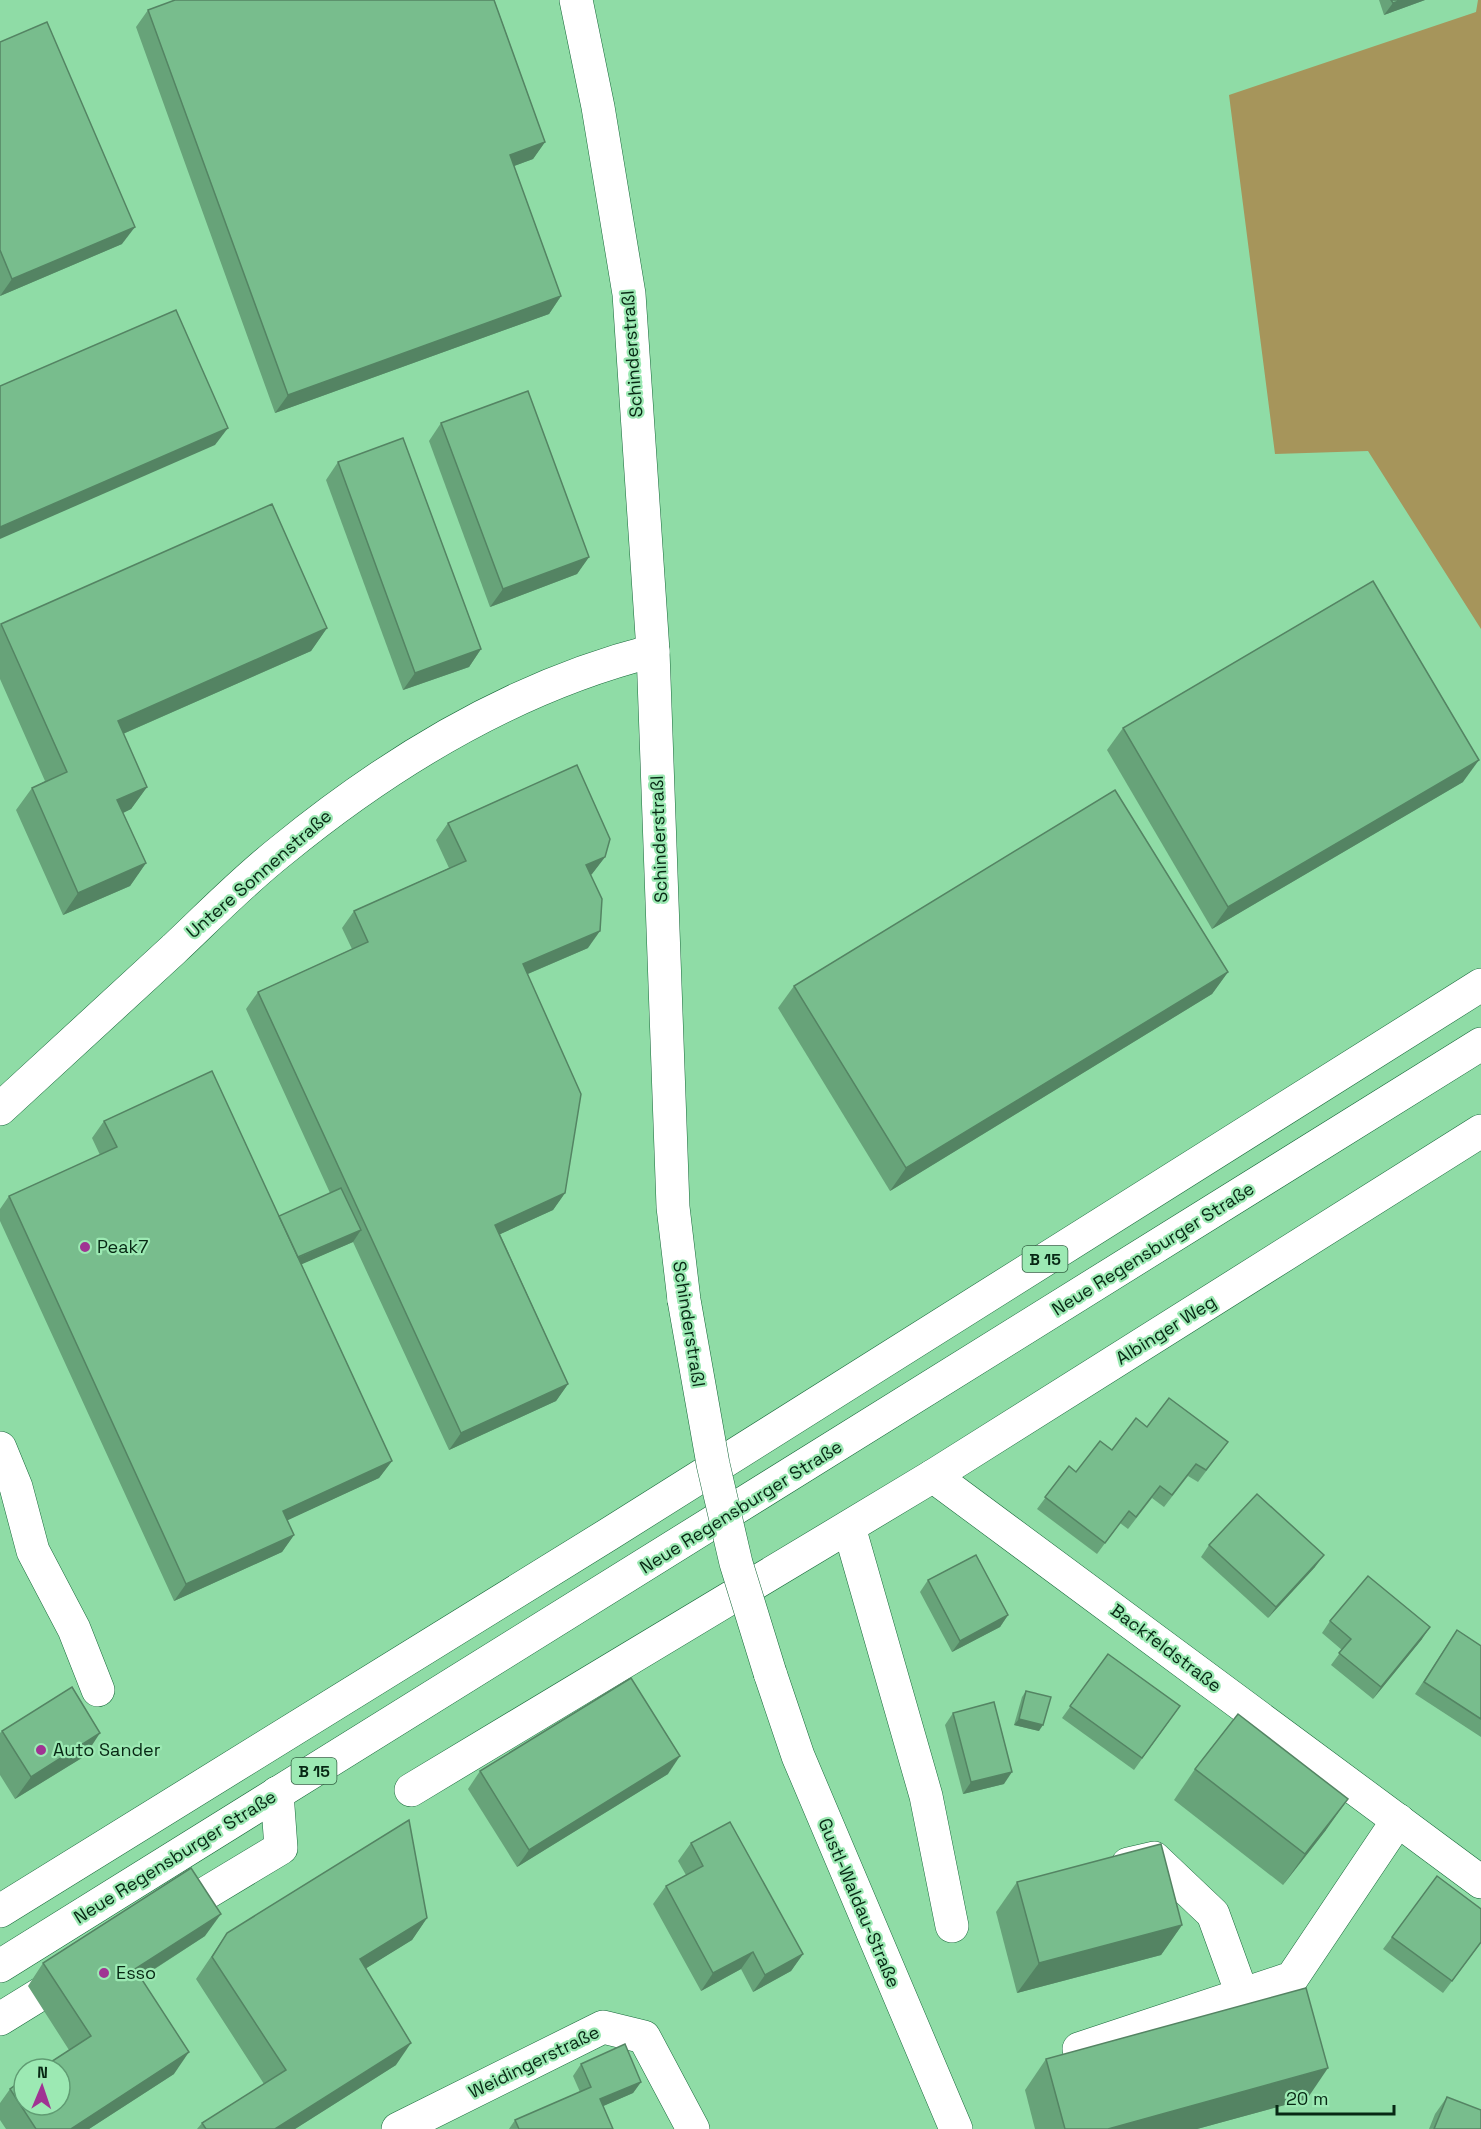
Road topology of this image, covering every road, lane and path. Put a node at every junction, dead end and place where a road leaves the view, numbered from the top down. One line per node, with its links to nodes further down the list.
1 (576, 0): 2 (main road, Schinderstraßl)
2 (653, 651): 5 (main road, Untere Sonnenstraße); 10 (main road, Schinderstraßl, bridge)
3 (1481, 984): 17 (main road, B 15)
4 (1481, 1044): 13 (main road, Neue Regensburger Straße / B 15)
5 (0, 1108)
6 (1481, 1131): 8 (main road, Albinger Weg)
7 (0, 1448): 11 (main road)
8 (933, 1476): 9 (main road, Albinger Weg); 14 (main road, Backfeldstraße)
9 (849, 1527): 12 (main road, Albinger Weg); 18 (main road)
10 (770, 1673): 27 (main road, Gustl-Waldau-Straße)
11 (98, 1690)
12 (411, 1790)
13 (278, 1793): 19 (main road); 21 (main road, Neue Regensburger Straße / B 15)
14 (1398, 1820): 16 (main road, Backfeldstraße); 22 (main road)
15 (1102, 1869): 22 (main road)
16 (1481, 1882)
17 (0, 1911)
18 (952, 1926)
19 (140, 1933)
20 (100, 1958): 23 (main road)
21 (0, 1966)
22 (1242, 1994): 24 (main road)
23 (0, 2019)
24 (1079, 2049)
25 (398, 2129): 26 (main road, Weidingerstraße)
26 (693, 2129)
27 (956, 2129)

